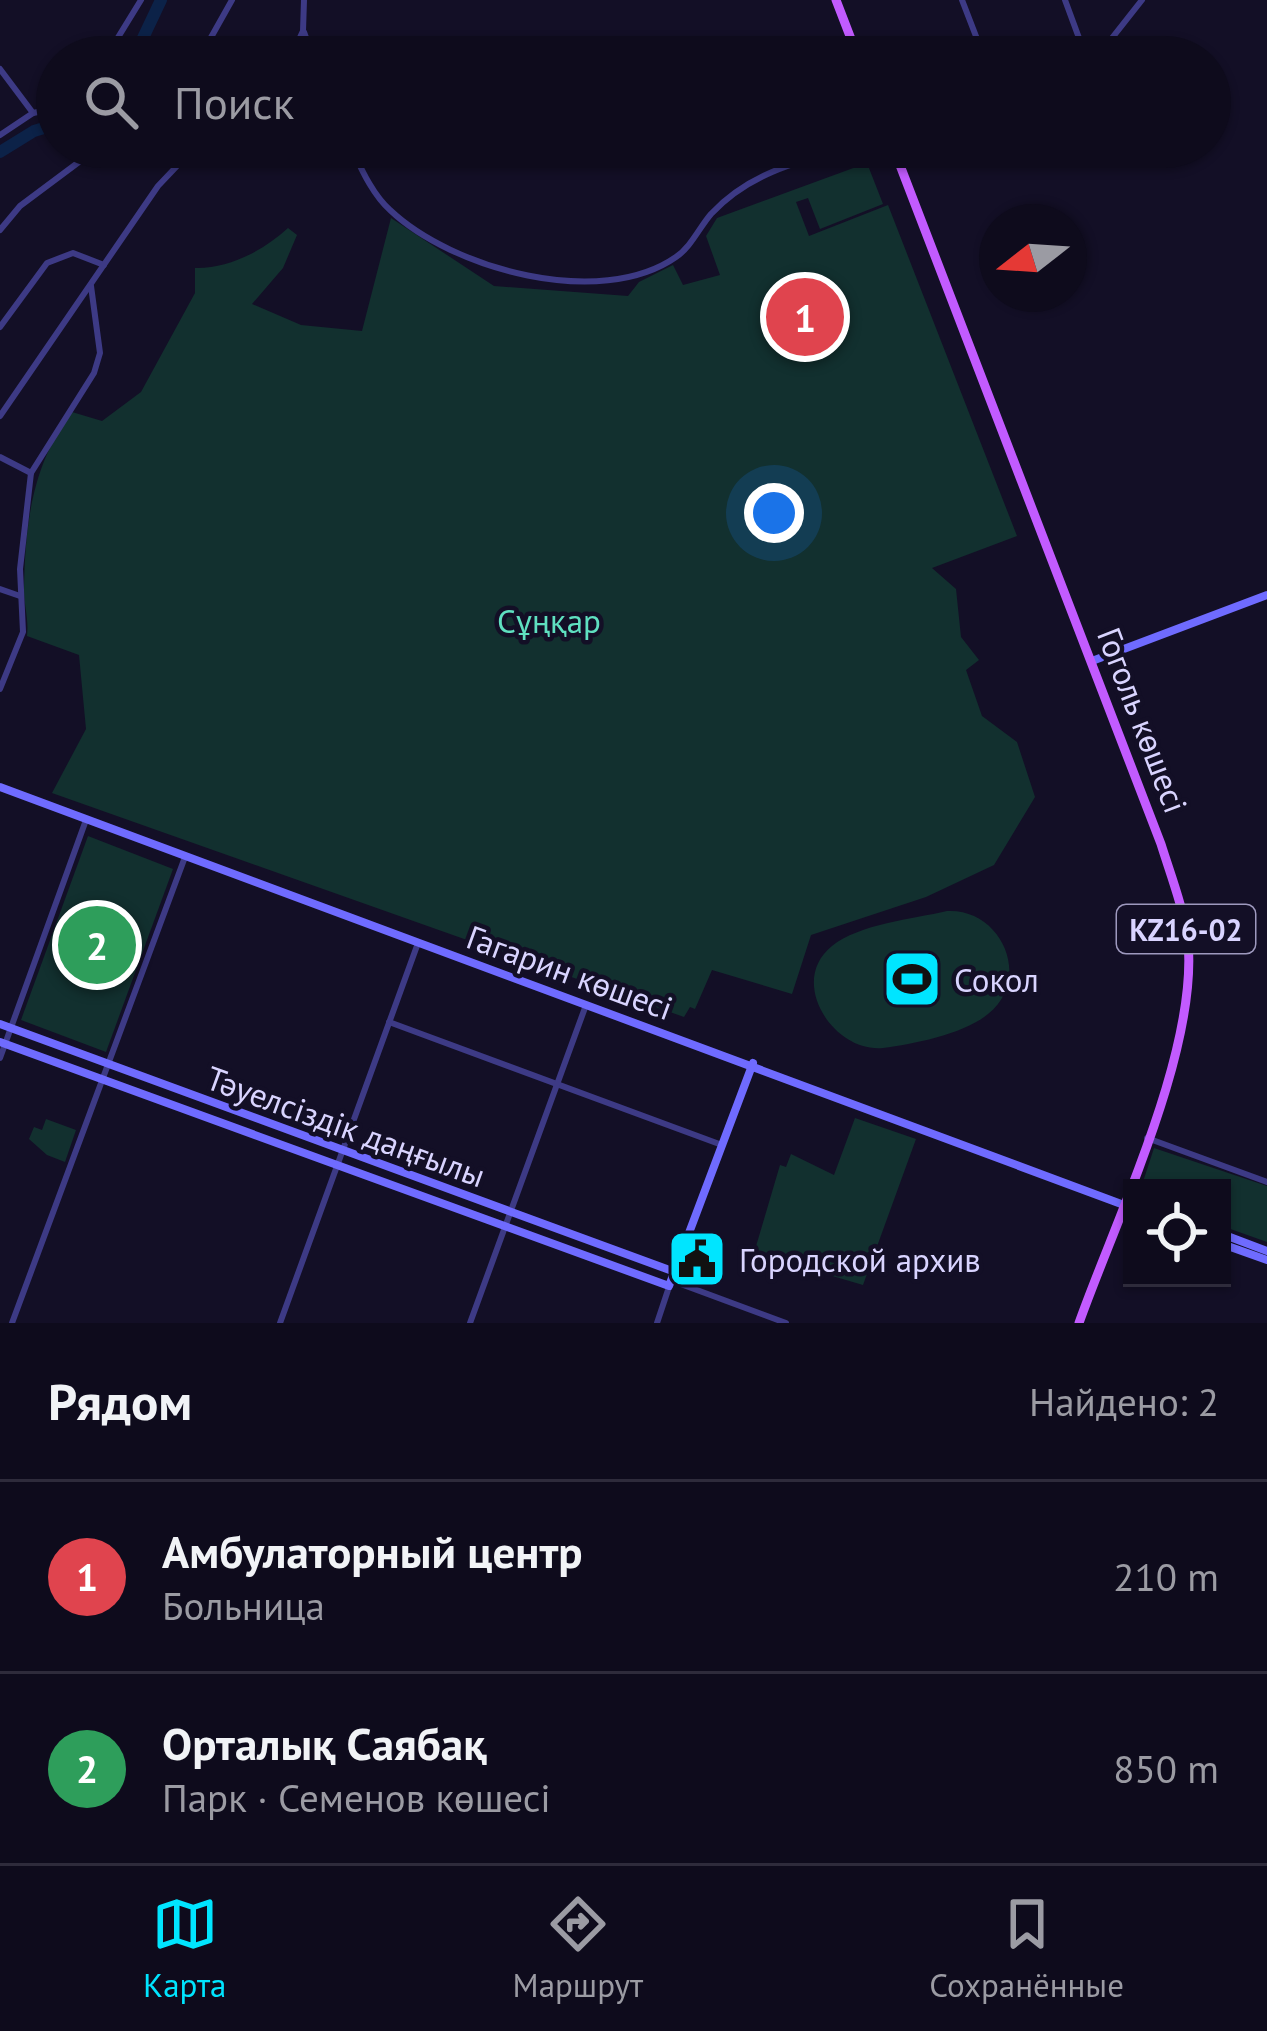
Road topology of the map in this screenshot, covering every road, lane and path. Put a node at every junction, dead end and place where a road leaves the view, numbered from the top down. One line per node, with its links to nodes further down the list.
1 (141, 0): 9 (street)
2 (232, 0): 10 (street)
3 (304, 0): 8 (street)
4 (836, 0): 13 (main road)
5 (962, 0): 14 (street)
6 (1065, 0): 15 (street)
7 (1142, 0): 16 (street)
8 (303, 32): 11 (street); 12 (street)
9 (119, 36)
10 (212, 36)
11 (301, 36)
12 (305, 36)
13 (851, 36)
14 (976, 36)
15 (1080, 36)
16 (1114, 36)
17 (0, 69): 18 (street)
18 (33, 112): 19 (street); 20 (street)
19 (36, 112)
20 (0, 135)
21 (70, 168): 26 (street)
22 (175, 168): 27 (street)
23 (364, 168): 24 (street)
24 (790, 168)
25 (901, 168): 36 (main road, Гоголь көшесі / KZ16-02)
26 (0, 230)
27 (105, 265): 28 (street); 29 (street)
28 (91, 286): 30 (street); 32 (street)
29 (0, 327)
30 (0, 416)
31 (0, 458): 32 (street)
32 (31, 473): 35 (street)
33 (0, 589): 35 (street)
34 (1267, 595): 36 (street)
35 (20, 596): 37 (street)
36 (1092, 661): 52 (main road, Гоголь көшесі / KZ16-02)
37 (0, 689)
38 (0, 787): 39 (street, Гагарин көшесі)
39 (86, 820): 40 (street, Гагарин көшесі); 45 (street)
40 (185, 857): 41 (street, Гагарин көшесі); 48 (street)
41 (418, 943): 42 (street, Гагарин көшесі); 43 (street)
42 (587, 1003): 49 (street, Гагарин көшесі); 51 (street)
43 (389, 1022): 51 (street); 54 (street)
44 (0, 1024): 45 (street, Тәуелсіздік даңғылы)
45 (11, 1028): 46 (street); 48 (street, Тәуелсіздік даңғылы)
46 (3, 1043): 47 (street); 50 (street, Тәуелсіздік даңғылы)
47 (0, 1058)
48 (106, 1063): 50 (street); 54 (street, Тәуелсіздік даңғылы)
49 (753, 1063): 53 (street); 58 (street, Гагарин көшесі)
50 (101, 1078): 55 (street, Тәуелсіздік даңғылы); 67 (street)
51 (557, 1084): 53 (street); 59 (street)
52 (1147, 1138): 56 (main road, Гоголь көшесі / KZ16-02); 57 (street)
53 (722, 1145): 66 (street)
54 (343, 1150): 55 (street); 59 (street, Тәуелсіздік даңғылы)
55 (338, 1163): 61 (street, Тәуелсіздік даңғылы); 68 (street)
56 (1136, 1179)
57 (1267, 1181)
58 (1123, 1202)
59 (511, 1212): 61 (street); 66 (street, Тәуелсіздік даңғылы)
60 (1123, 1218): 72 (main road, Гоголь көшесі)
61 (506, 1224): 66 (street, Тәуелсіздік даңғылы); 69 (street)
62 (1231, 1241): 64 (street)
63 (1231, 1243): 65 (street)
64 (1267, 1251)
65 (1267, 1260)
66 (674, 1280): 70 (street); 71 (street)
67 (12, 1323)
68 (280, 1323)
69 (470, 1323)
70 (657, 1323)
71 (786, 1323)
72 (1079, 1323)

